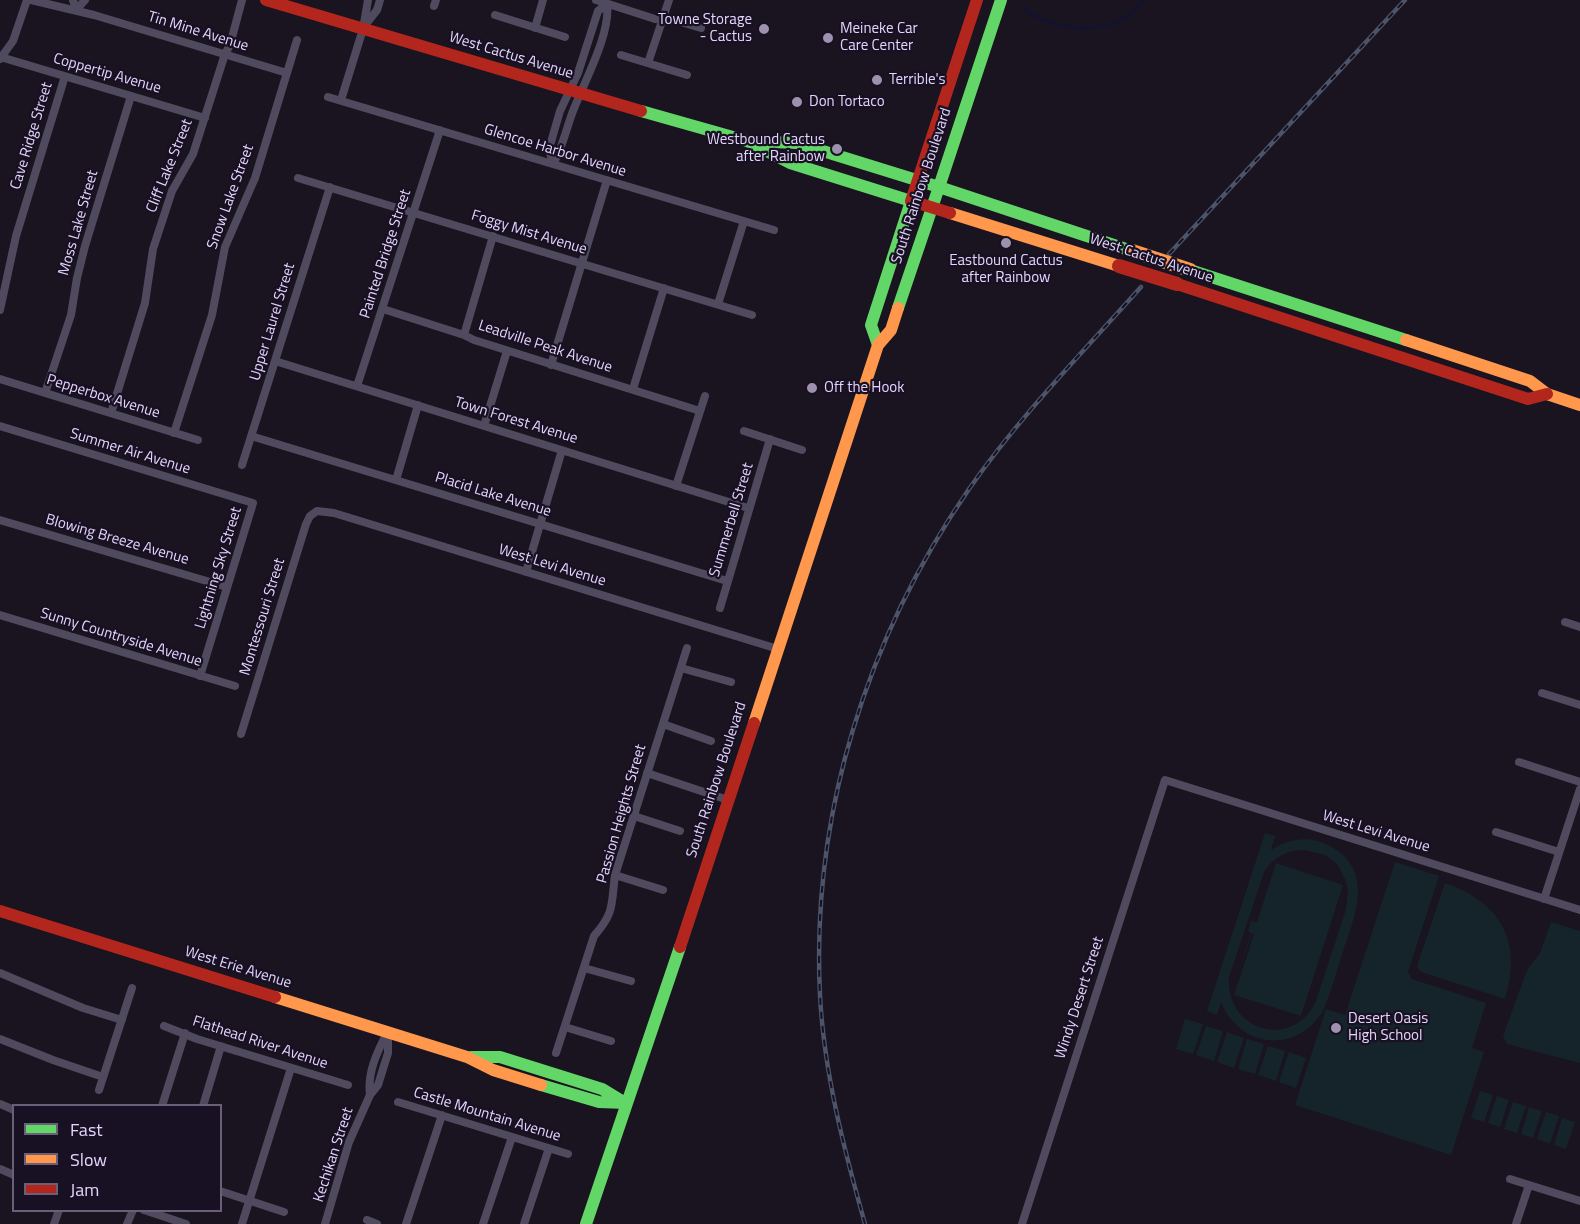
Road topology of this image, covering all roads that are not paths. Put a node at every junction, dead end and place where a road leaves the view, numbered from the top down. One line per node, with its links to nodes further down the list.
1 (29, 0): 14 (street, Tin Mine Avenue); 24 (street)
2 (73, 0): 14 (street)
3 (85, 0): 14 (street)
4 (243, 0): 22 (street, Cliff Lake Street)
5 (266, 0): 19 (main road, West Cactus Avenue)
6 (368, 0): 19 (street)
7 (380, 0): 19 (street)
8 (543, 0): 17 (street)
9 (596, 0): 13 (street)
10 (669, 0): 16 (street)
11 (977, 0): 39 (main road, South Rainbow Boulevard)
12 (1001, 0): 41 (main road, South Rainbow Boulevard)
13 (607, 4): 16 (street); 29 (street)
14 (76, 10): 22 (street, Tin Mine Avenue)
15 (495, 15): 17 (street)
16 (663, 19): 18 (street); 25 (street)
17 (535, 27): 20 (street)
18 (701, 28)
19 (363, 29): 29 (main road, West Cactus Avenue); 32 (street)
20 (565, 37)
21 (297, 40): 26 (street, Snow Lake Street)
22 (225, 54): 26 (street, Tin Mine Avenue); 33 (street, Cliff Lake Street)
23 (621, 55): 25 (street)
24 (0, 58): 28 (street, Coppertip Avenue)
25 (648, 63): 27 (street)
26 (287, 73): 72 (street, Snow Lake Street)
27 (687, 75)
28 (65, 76): 30 (street, Coppertip Avenue); 52 (street, Cave Ridge Street)
29 (575, 93): 35 (main road, West Cactus Avenue); 36 (street)
30 (131, 96): 33 (street, Coppertip Avenue); 62 (street, Moss Lake Street)
31 (328, 97): 32 (street, Glencoe Harbor Avenue)
32 (341, 100): 34 (street, Glencoe Harbor Avenue)
33 (205, 118): 68 (street, Cliff Lake Street)
34 (440, 130): 36 (street, Glencoe Harbor Avenue); 44 (street, Painted Bridge Street)
35 (747, 141): 39 (main road, West Cactus Avenue); 42 (main road, West Cactus Avenue)
36 (553, 164): 38 (street, Glencoe Harbor Avenue)
37 (298, 178): 40 (street, Foggy Mist Avenue)
38 (607, 180): 45 (street, Glencoe Harbor Avenue); 48 (street)
39 (917, 181): 41 (main road, West Cactus Avenue); 42 (main road, South Rainbow Boulevard)
40 (330, 187): 44 (street, Foggy Mist Avenue); 57 (street, Upper Laurel Street)
41 (939, 187): 43 (main road, South Rainbow Boulevard); 63 (main road, West Cactus Avenue, bridge)
42 (911, 201): 43 (main road, West Cactus Avenue); 55 (main road, South Rainbow Boulevard)
43 (932, 208): 55 (main road, South Rainbow Boulevard); 63 (main road, West Cactus Avenue, bridge)
44 (414, 213): 47 (street, Foggy Mist Avenue); 51 (street, Painted Bridge Street)
45 (744, 221): 46 (street, Glencoe Harbor Avenue); 50 (street)
46 (774, 230)
47 (493, 236): 48 (street, Foggy Mist Avenue); 54 (street)
48 (582, 263): 49 (street, Foggy Mist Avenue); 58 (street)
49 (664, 288): 50 (street, Foggy Mist Avenue); 61 (street)
50 (718, 304): 53 (street, Foggy Mist Avenue)
51 (383, 309): 54 (street, Leadville Peak Avenue); 60 (street, Painted Bridge Street)
52 (0, 310)
53 (752, 315)
54 (464, 334): 56 (street, Leadville Peak Avenue)
55 (878, 345): 94 (main road, South Rainbow Boulevard)
56 (507, 351): 58 (street, Leadville Peak Avenue); 70 (street)
57 (275, 361): 60 (street, Town Forest Avenue); 73 (street, Upper Laurel Street)
58 (551, 364): 61 (street, Leadville Peak Avenue)
59 (0, 379): 62 (street, Pepperbox Avenue)
60 (357, 386): 65 (street, Town Forest Avenue)
61 (633, 389): 67 (street, Leadville Peak Avenue)
62 (45, 393): 68 (street, Pepperbox Avenue)
63 (1547, 394): 66 (main road, West Cactus Avenue)
64 (705, 396): 67 (street)
65 (418, 405): 70 (street, Town Forest Avenue); 79 (street)
66 (1580, 405)
67 (700, 411): 80 (street)
68 (111, 413): 72 (street, Pepperbox Avenue)
69 (0, 426): 81 (street, Summer Air Avenue)
70 (484, 426): 76 (street, Town Forest Avenue)
71 (744, 431): 75 (street)
72 (174, 433): 74 (street, Pepperbox Avenue)
73 (251, 436): 78 (street, Upper Laurel Street); 79 (street, Placid Lake Avenue)
74 (198, 440)
75 (770, 440): 77 (street); 82 (street, Summerbell Street)
76 (562, 450): 80 (street, Town Forest Avenue); 85 (street)
77 (802, 450)
78 (242, 465)
79 (396, 480): 85 (street, Placid Lake Avenue)
80 (676, 486): 82 (street, Town Forest Avenue)
81 (253, 503): 88 (street, Lightning Sky Street)
82 (748, 508): 87 (street, Summerbell Street)
83 (317, 511): 86 (street, West Levi Avenue); 102 (street, Montessouri Street)
84 (0, 520): 88 (street, Blowing Breeze Avenue)
85 (541, 524): 86 (street); 87 (street, Placid Lake Avenue)
86 (526, 572): 94 (street, West Levi Avenue)
87 (727, 581): 89 (street, Summerbell Street)
88 (227, 587): 96 (street, Lightning Sky Street)
89 (720, 608)
90 (0, 615): 96 (street, Sunny Countryside Avenue)
91 (1565, 622): 92 (street)
92 (1580, 627)
93 (687, 648): 95 (street, Passion Heights Street)
94 (778, 649): 109 (main road, South Rainbow Boulevard)
95 (681, 668): 97 (street); 101 (street, Passion Heights Street)
96 (200, 676): 98 (street, Sunny Countryside Avenue)
97 (731, 682)
98 (235, 686)
99 (1542, 693): 100 (street)
100 (1580, 705)
101 (663, 724): 103 (street); 105 (street, Passion Heights Street)
102 (241, 734)
103 (711, 741)
104 (1519, 762): 107 (street)
105 (647, 773): 109 (street); 110 (street, Passion Heights Street)
106 (1165, 780): 116 (street, West Levi Avenue); 160 (street, Windy Desert Street)
107 (1580, 782)
108 (1580, 789): 113 (street)
109 (728, 800): 137 (main road, South Rainbow Boulevard)
110 (634, 816): 111 (street); 114 (street, Passion Heights Street)
111 (680, 831)
112 (1496, 832): 113 (street)
113 (1559, 852): 116 (street)
114 (615, 875): 115 (street); 119 (street, Passion Heights Street)
115 (663, 890)
116 (1544, 899): 117 (street, West Levi Avenue)
117 (1580, 910)
118 (0, 911): 126 (main road, West Erie Avenue)
119 (584, 968): 121 (street); 125 (street, Passion Heights Street)
120 (0, 973): 123 (street)
121 (631, 981)
122 (132, 988): 123 (street)
123 (122, 1020): 133 (street)
124 (164, 1026): 127 (street, Flathead River Avenue)
125 (565, 1027): 129 (street); 131 (street, Passion Heights Street)
126 (388, 1032): 137 (main road, West Erie Avenue); 154 (street, Kechikan Street)
127 (185, 1034): 130 (street, Flathead River Avenue); 138 (street)
128 (0, 1039): 133 (street)
129 (611, 1041)
130 (221, 1046): 132 (street, Flathead River Avenue); 139 (street)
131 (556, 1053)
132 (291, 1068): 134 (street, Flathead River Avenue); 147 (street)
133 (103, 1077): 135 (street)
134 (348, 1085)
135 (99, 1090)
136 (398, 1102): 140 (street, Castle Mountain Avenue)
137 (626, 1103): 159 (main road, South Rainbow Boulevard)
138 (163, 1104)
139 (203, 1104)
140 (442, 1115): 141 (street, Castle Mountain Avenue); 156 (street)
141 (512, 1137): 142 (street, Castle Mountain Avenue); 157 (street)
142 (549, 1148): 143 (street, Castle Mountain Avenue); 158 (street)
143 (568, 1154)
144 (1510, 1179): 145 (street)
145 (1529, 1185): 148 (street); 161 (street)
146 (222, 1192): 147 (street)
147 (249, 1200): 150 (street); 153 (street)
148 (1580, 1201)
149 (150, 1212): 152 (street)
150 (284, 1212)
151 (366, 1220): 155 (street)
152 (186, 1224)
153 (242, 1224)
154 (325, 1224)
155 (377, 1224)
156 (406, 1224)
157 (483, 1224)
158 (524, 1224)
159 (586, 1224)
160 (1022, 1224)
161 (1516, 1224)

